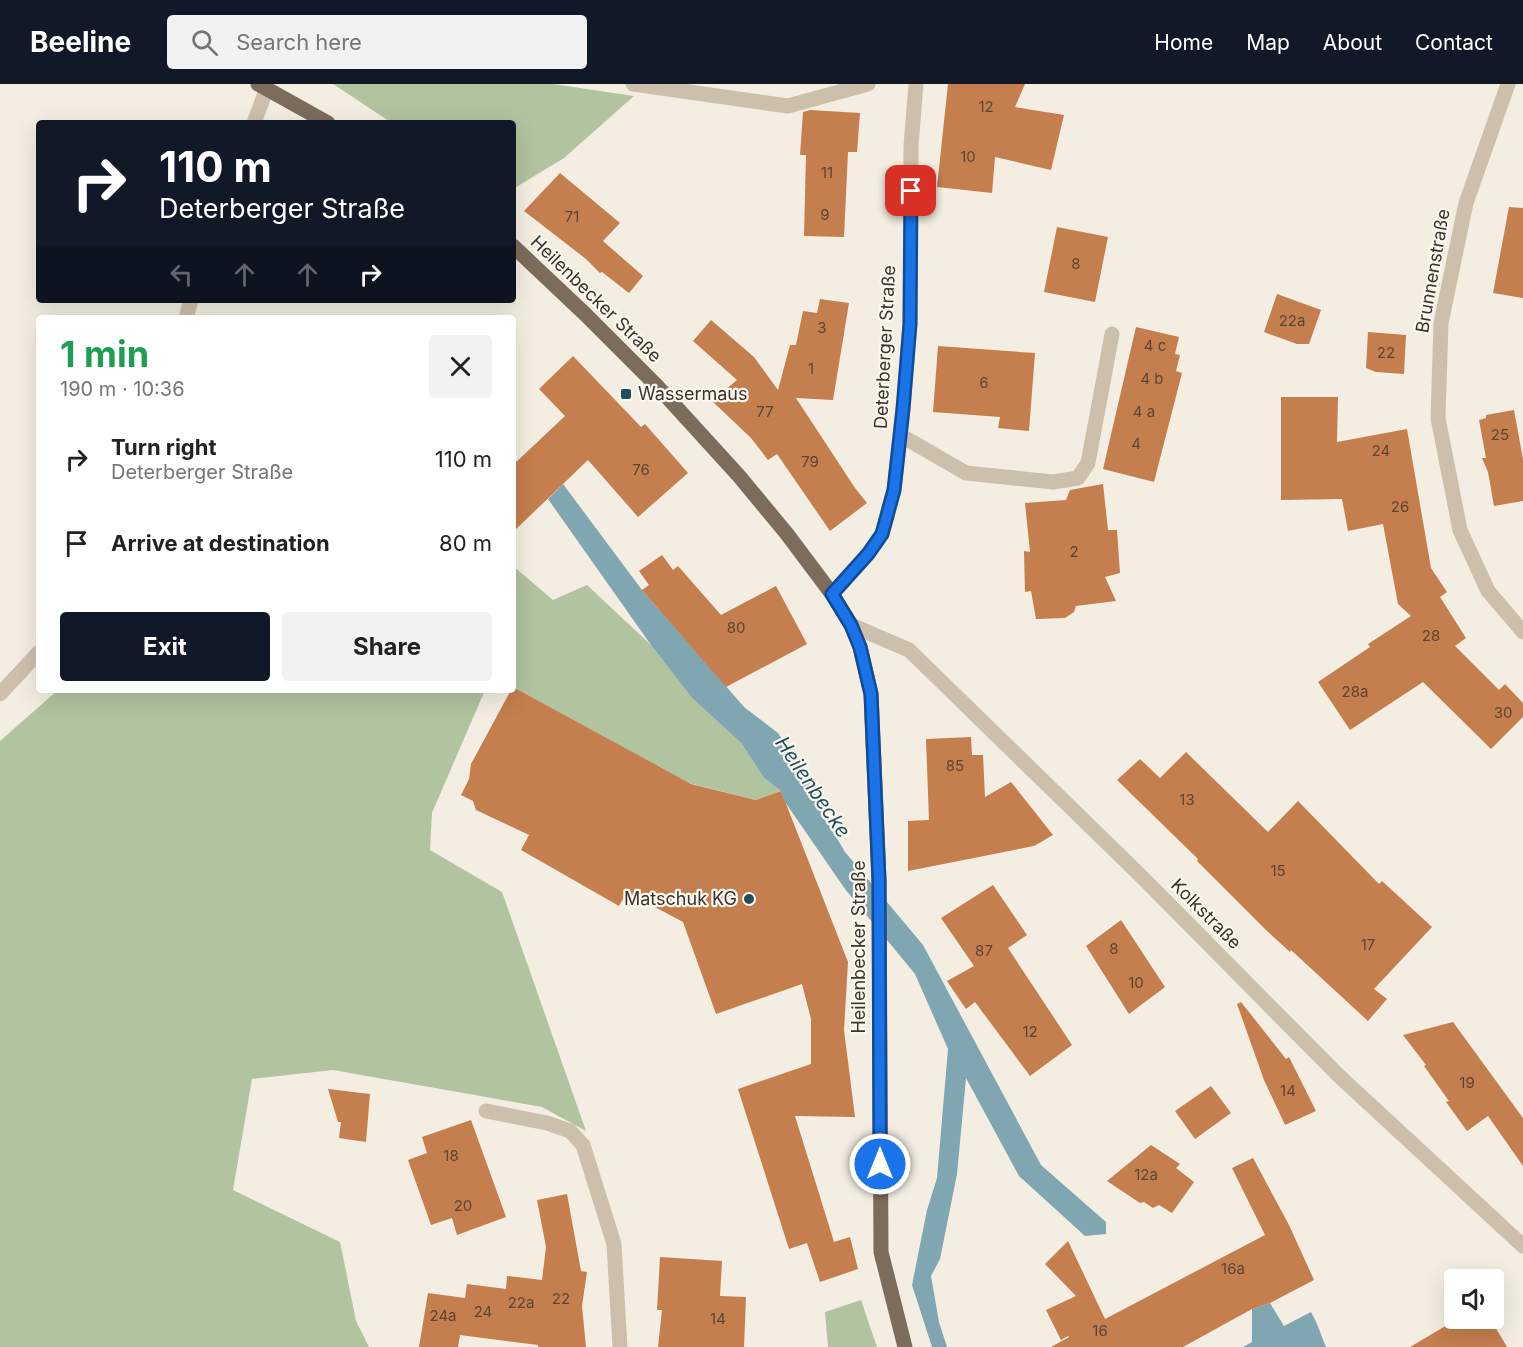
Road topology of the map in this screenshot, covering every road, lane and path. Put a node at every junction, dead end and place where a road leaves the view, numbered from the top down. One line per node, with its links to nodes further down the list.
1 (633, 84): 2 (street)
2 (868, 84)
3 (916, 84): 10 (street, Deterberger Straße)
4 (1508, 84): 13 (street, Brunnenstraße)
5 (262, 86): 6 (street); 7 (main road)
6 (255, 120)
7 (323, 120)
8 (516, 249): 11 (main road, Heilenbecker Straße)
9 (1112, 334): 10 (street)
10 (900, 435): 11 (street, Deterberger Straße)
11 (832, 594): 12 (main road, Heilenbecker Straße)
12 (851, 625): 17 (street, Kolkstraße); 19 (main road, Heilenbecker Straße)
13 (1523, 632)
14 (36, 655): 15 (street)
15 (0, 694)
16 (486, 1110): 18 (street)
17 (1523, 1246)
18 (620, 1347)
19 (905, 1347)

